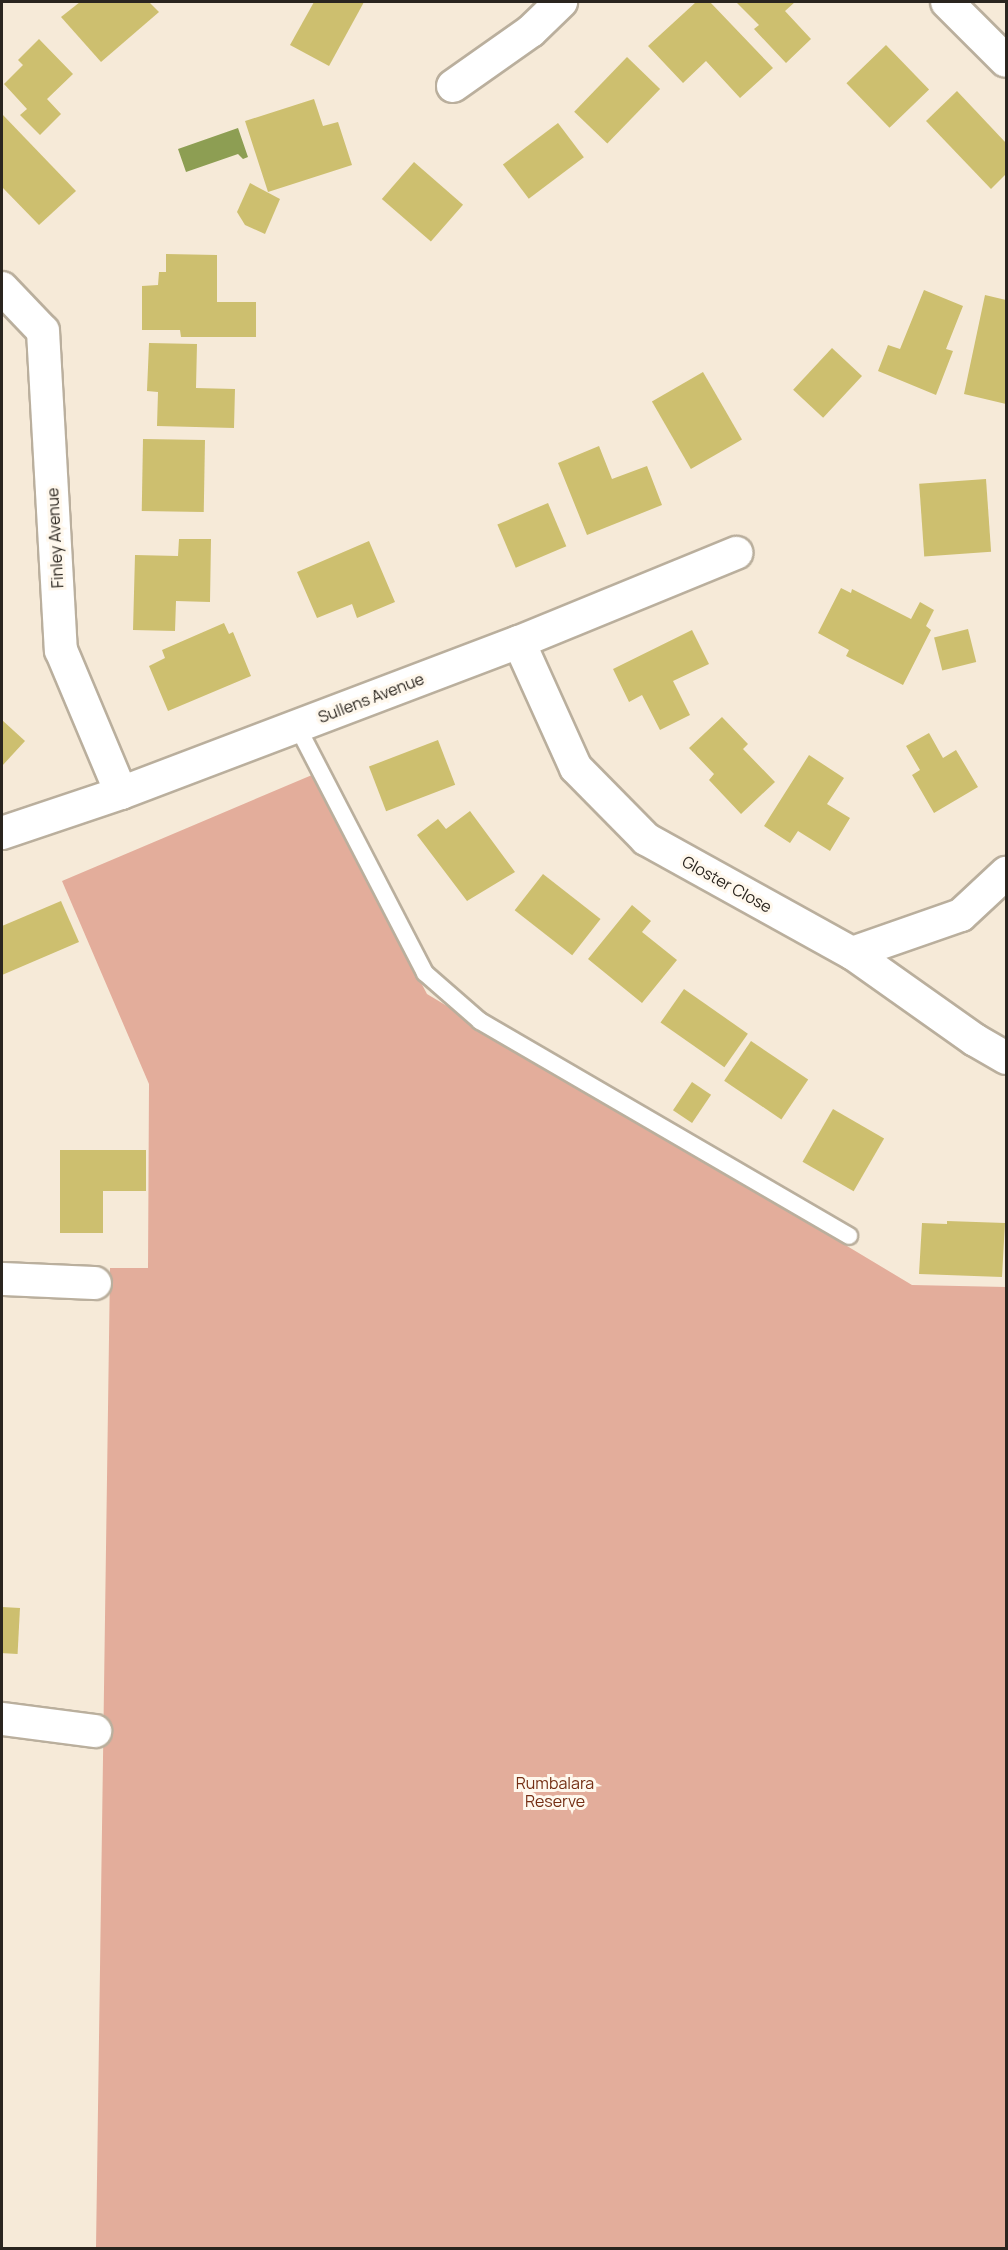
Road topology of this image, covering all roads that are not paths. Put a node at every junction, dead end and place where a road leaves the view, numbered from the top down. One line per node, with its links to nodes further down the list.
1 (561, 2): 4 (street)
2 (947, 2): 3 (street)
3 (1006, 61)
4 (453, 86)
5 (2, 288): 9 (street, Finley Avenue)
6 (736, 553): 7 (street, Sullens Avenue)
7 (519, 642): 8 (street, Sullens Avenue); 12 (street, Gloster Close)
8 (297, 726): 9 (street, Sullens Avenue); 14 (lane)
9 (121, 793): 10 (street, Sullens Avenue)
10 (2, 833)
11 (1006, 873): 12 (street)
12 (852, 953): 13 (street, Gloster Close)
13 (1006, 1058)
14 (849, 1236)
15 (2, 1279): 16 (street)
16 (95, 1283)
17 (2, 1719): 18 (street)
18 (95, 1731)

